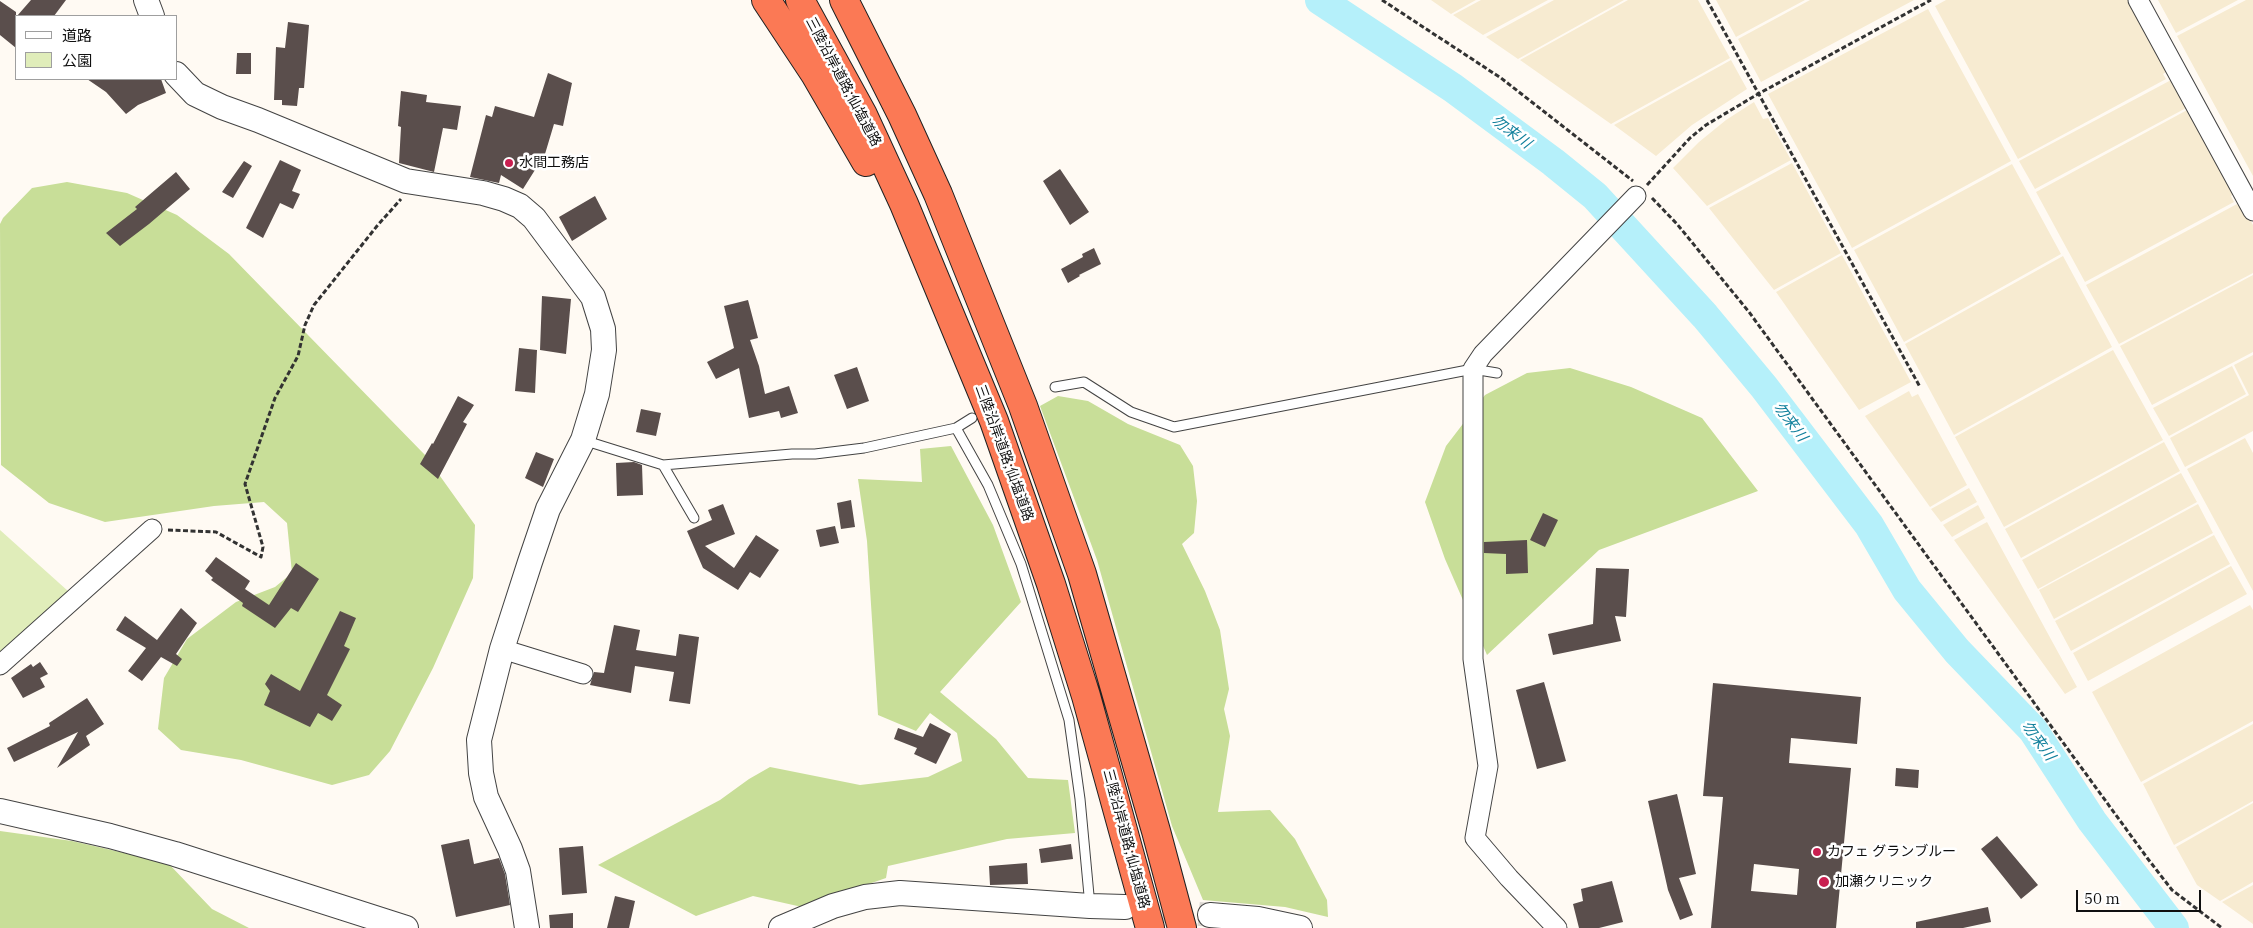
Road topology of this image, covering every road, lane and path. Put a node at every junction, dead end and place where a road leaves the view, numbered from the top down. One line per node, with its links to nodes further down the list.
1 (146, 0): 9 (street)
2 (766, 0): 15 (highway)
3 (800, 0): 15 (highway, 三陸沿岸道路;仙塩道路)
4 (844, 0): 37 (highway)
5 (1382, 0): 13 (path)
6 (1707, 0): 11 (path)
7 (1931, 0): 11 (path)
8 (2138, 0): 14 (street)
9 (152, 15)
10 (178, 76): 12 (street)
11 (1758, 94): 13 (path); 19 (path)
12 (406, 181): 22 (street); 25 (path)
13 (1640, 192): 16 (street); 40 (path)
14 (2253, 212)
15 (948, 307): 36 (highway, 三陸沿岸道路;仙塩道路)
16 (1472, 369): 17 (lane); 18 (lane); 39 (street)
17 (1497, 373)
18 (1055, 387)
19 (1920, 387)
20 (972, 418): 21 (lane)
21 (956, 428): 23 (lane); 30 (lane)
22 (583, 440): 23 (lane); 26 (street)
23 (663, 465): 24 (lane)
24 (694, 518)
25 (152, 529): 27 (street)
26 (502, 649): 28 (street); 34 (street)
27 (0, 665)
28 (583, 674)
29 (0, 811): 33 (street)
30 (1090, 906): 31 (street); 35 (street)
31 (1125, 907)
32 (1210, 915): 38 (street)
33 (406, 928)
34 (527, 928)
35 (781, 928)
36 (1150, 928)
37 (1182, 928)
38 (1300, 928)
39 (1557, 928)
40 (2222, 928)

